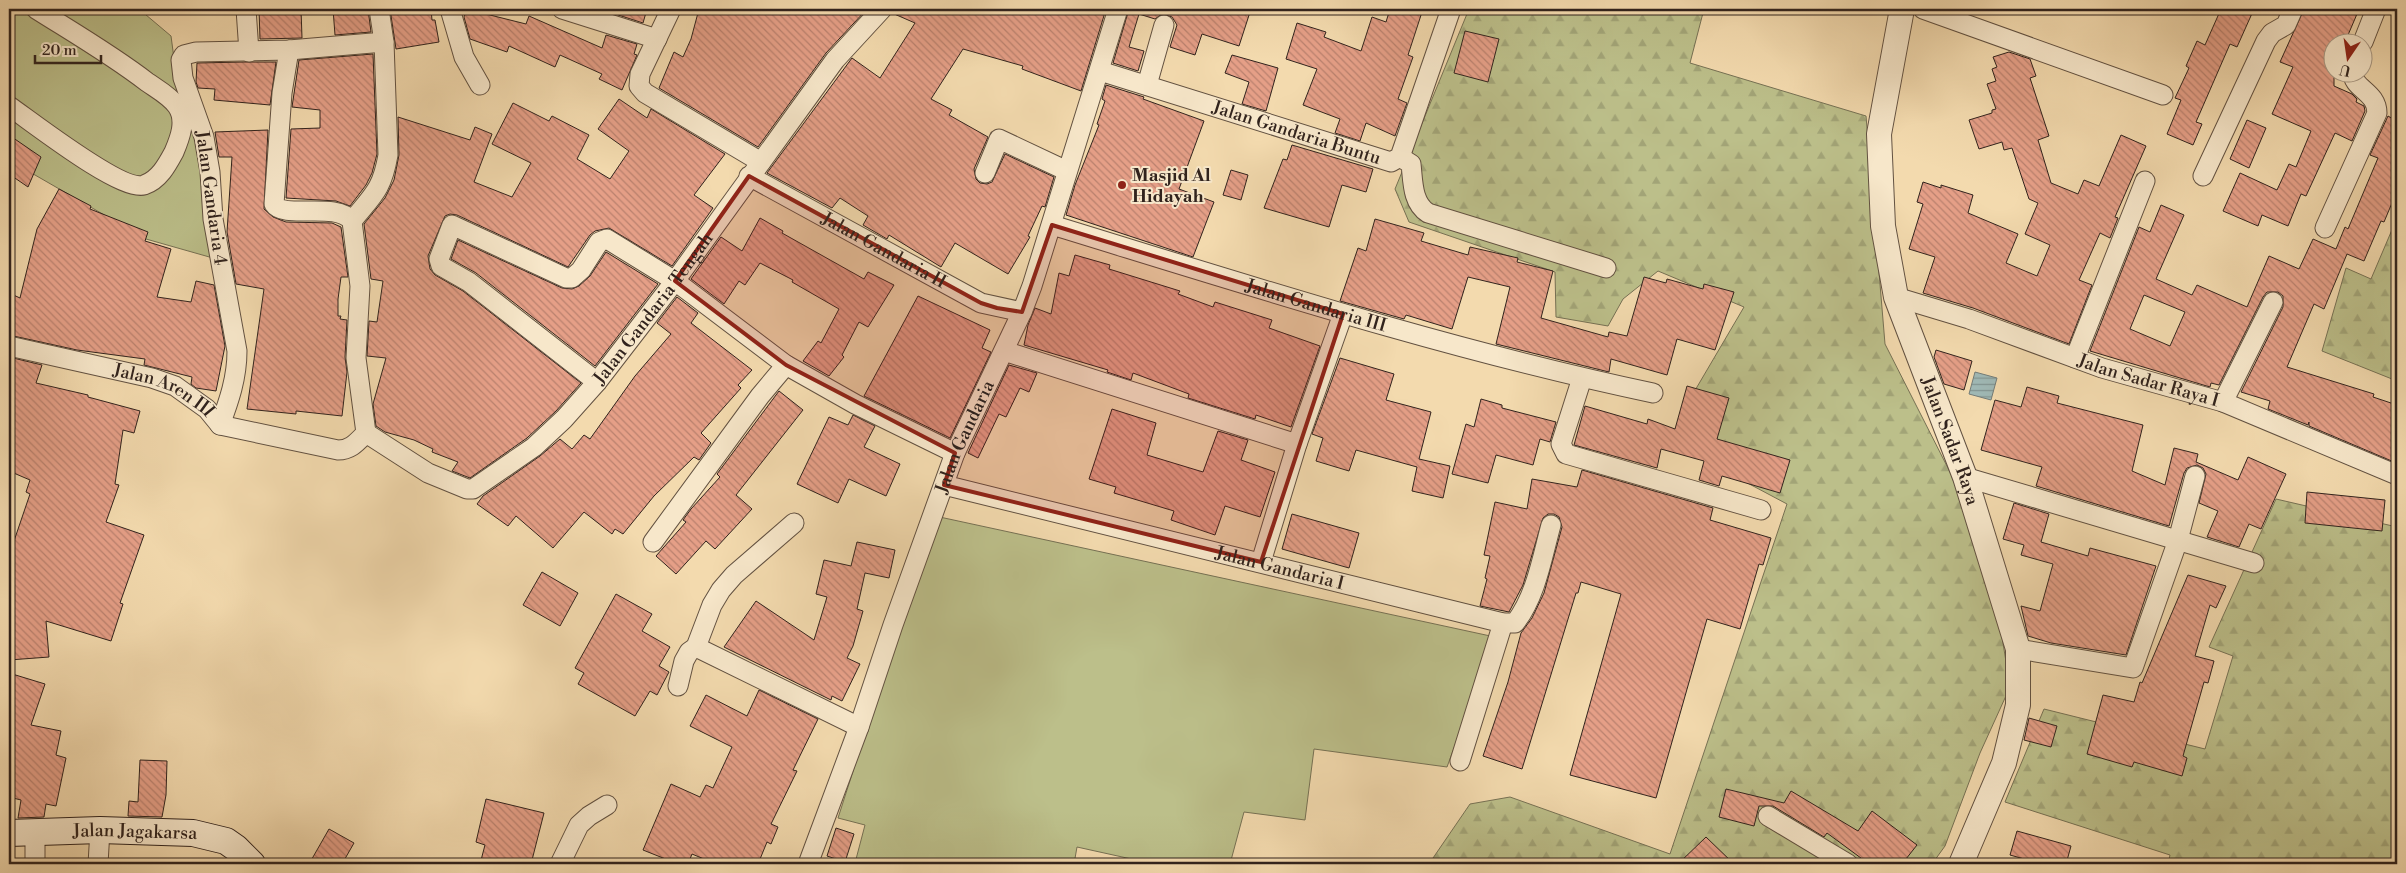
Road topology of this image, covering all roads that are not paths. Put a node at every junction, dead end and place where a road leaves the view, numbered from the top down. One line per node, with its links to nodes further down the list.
1 (36, 9): 25 (street)
2 (246, 9): 19 (street)
3 (379, 9): 17 (street)
4 (450, 9): 22 (street)
5 (562, 9): 16 (street)
6 (671, 9): 16 (street)
7 (882, 9): 27 (street, Jalan Gandaria Tengah)
8 (1118, 9): 20 (street, Jalan Gandaria)
9 (1451, 9): 26 (street, Jalan Gandaria Buntu)
10 (1902, 9): 37 (street, Jalan Sadar Raya)
11 (1923, 9): 24 (street)
12 (2376, 9): 15 (street)
13 (2289, 17): 30 (street)
14 (1164, 25): 23 (street)
15 (2368, 32)
16 (657, 39): 27 (street, Jalan Gandaria II)
17 (384, 42): 18 (street, Jalan Gandaria 4); 32 (street)
18 (289, 50): 19 (street, Jalan Gandaria 4); 32 (street)
19 (249, 52): 49 (street, Jalan Gandaria 4)
20 (1100, 71): 23 (street, Jalan Gandaria Buntu); 28 (street, Jalan Gandaria)
21 (2356, 82): 34 (street)
22 (480, 85)
23 (1147, 85): 26 (street, Jalan Gandaria Buntu)
24 (2163, 95)
25 (9, 106)
26 (1400, 157): 35 (street)
27 (755, 169): 36 (street, Jalan Gandaria Tengah); 39 (street, Jalan Gandaria II)
28 (1066, 171): 29 (street); 33 (street, Jalan Gandaria)
29 (985, 173)
30 (2204, 176)
31 (2145, 181): 43 (street)
32 (352, 221): 50 (street)
33 (1052, 226): 39 (street, Jalan Gandaria); 40 (street, Jalan Gandaria III)
34 (2325, 228)
35 (1606, 268)
36 (674, 281): 44 (street); 46 (street, Jalan Gandaria Tengah); 46 (street)
37 (1896, 297): 43 (street, Jalan Sadar Raya I); 55 (street, Jalan Sadar Raya)
38 (2273, 302): 48 (street)
39 (1022, 312): 42 (street, Jalan Gandaria)
40 (1343, 314): 45 (street, Jalan Gandaria III); 51 (street)
41 (9, 346): 49 (street, Jalan Aren III)
42 (1004, 351): 51 (street); 52 (street, Jalan Gandaria)
43 (2075, 358): 48 (street, Jalan Sadar Raya I)
44 (786, 365): 52 (street); 61 (street)
45 (1582, 378): 47 (street, Jalan Gandaria III); 57 (street)
46 (597, 382): 50 (street, Jalan Gandaria Tengah)
47 (1653, 394)
48 (2223, 402): 53 (street, Jalan Sadar Raya I)
49 (220, 425): 50 (street, Jalan Aren III)
50 (366, 432)
51 (1297, 444): 62 (street)
52 (955, 453): 56 (street, Jalan Gandaria)
53 (2397, 475)
54 (2195, 476): 60 (street)
55 (1965, 477): 60 (street); 66 (street, Jalan Sadar Raya)
56 (944, 484): 62 (street, Jalan Gandaria I); 68 (street, Jalan Gandaria)
57 (1761, 510)
58 (794, 523): 65 (street)
59 (1551, 525): 64 (street)
60 (2178, 540): 63 (street); 66 (street)
61 (652, 542)
62 (1262, 562): 64 (street, Jalan Gandaria I)
63 (2254, 563)
64 (1503, 623): 69 (street)
65 (696, 647): 67 (street); 68 (street)
66 (2018, 649): 81 (street, Jalan Sadar Raya)
67 (678, 686)
68 (859, 727): 79 (street, Jalan Gandaria)
69 (1460, 761)
70 (607, 806): 78 (street)
71 (1768, 816): 80 (street)
72 (100, 830): 74 (main road, Jalan Jagakarsa); 76 (street); 77 (main road, Jalan Jagakarsa)
73 (9, 833): 74 (main road, Jalan Jagakarsa)
74 (35, 833): 75 (street)
75 (35, 864)
76 (98, 864)
77 (252, 864)
78 (560, 864)
79 (808, 864)
80 (1848, 864)
81 (1961, 864)

